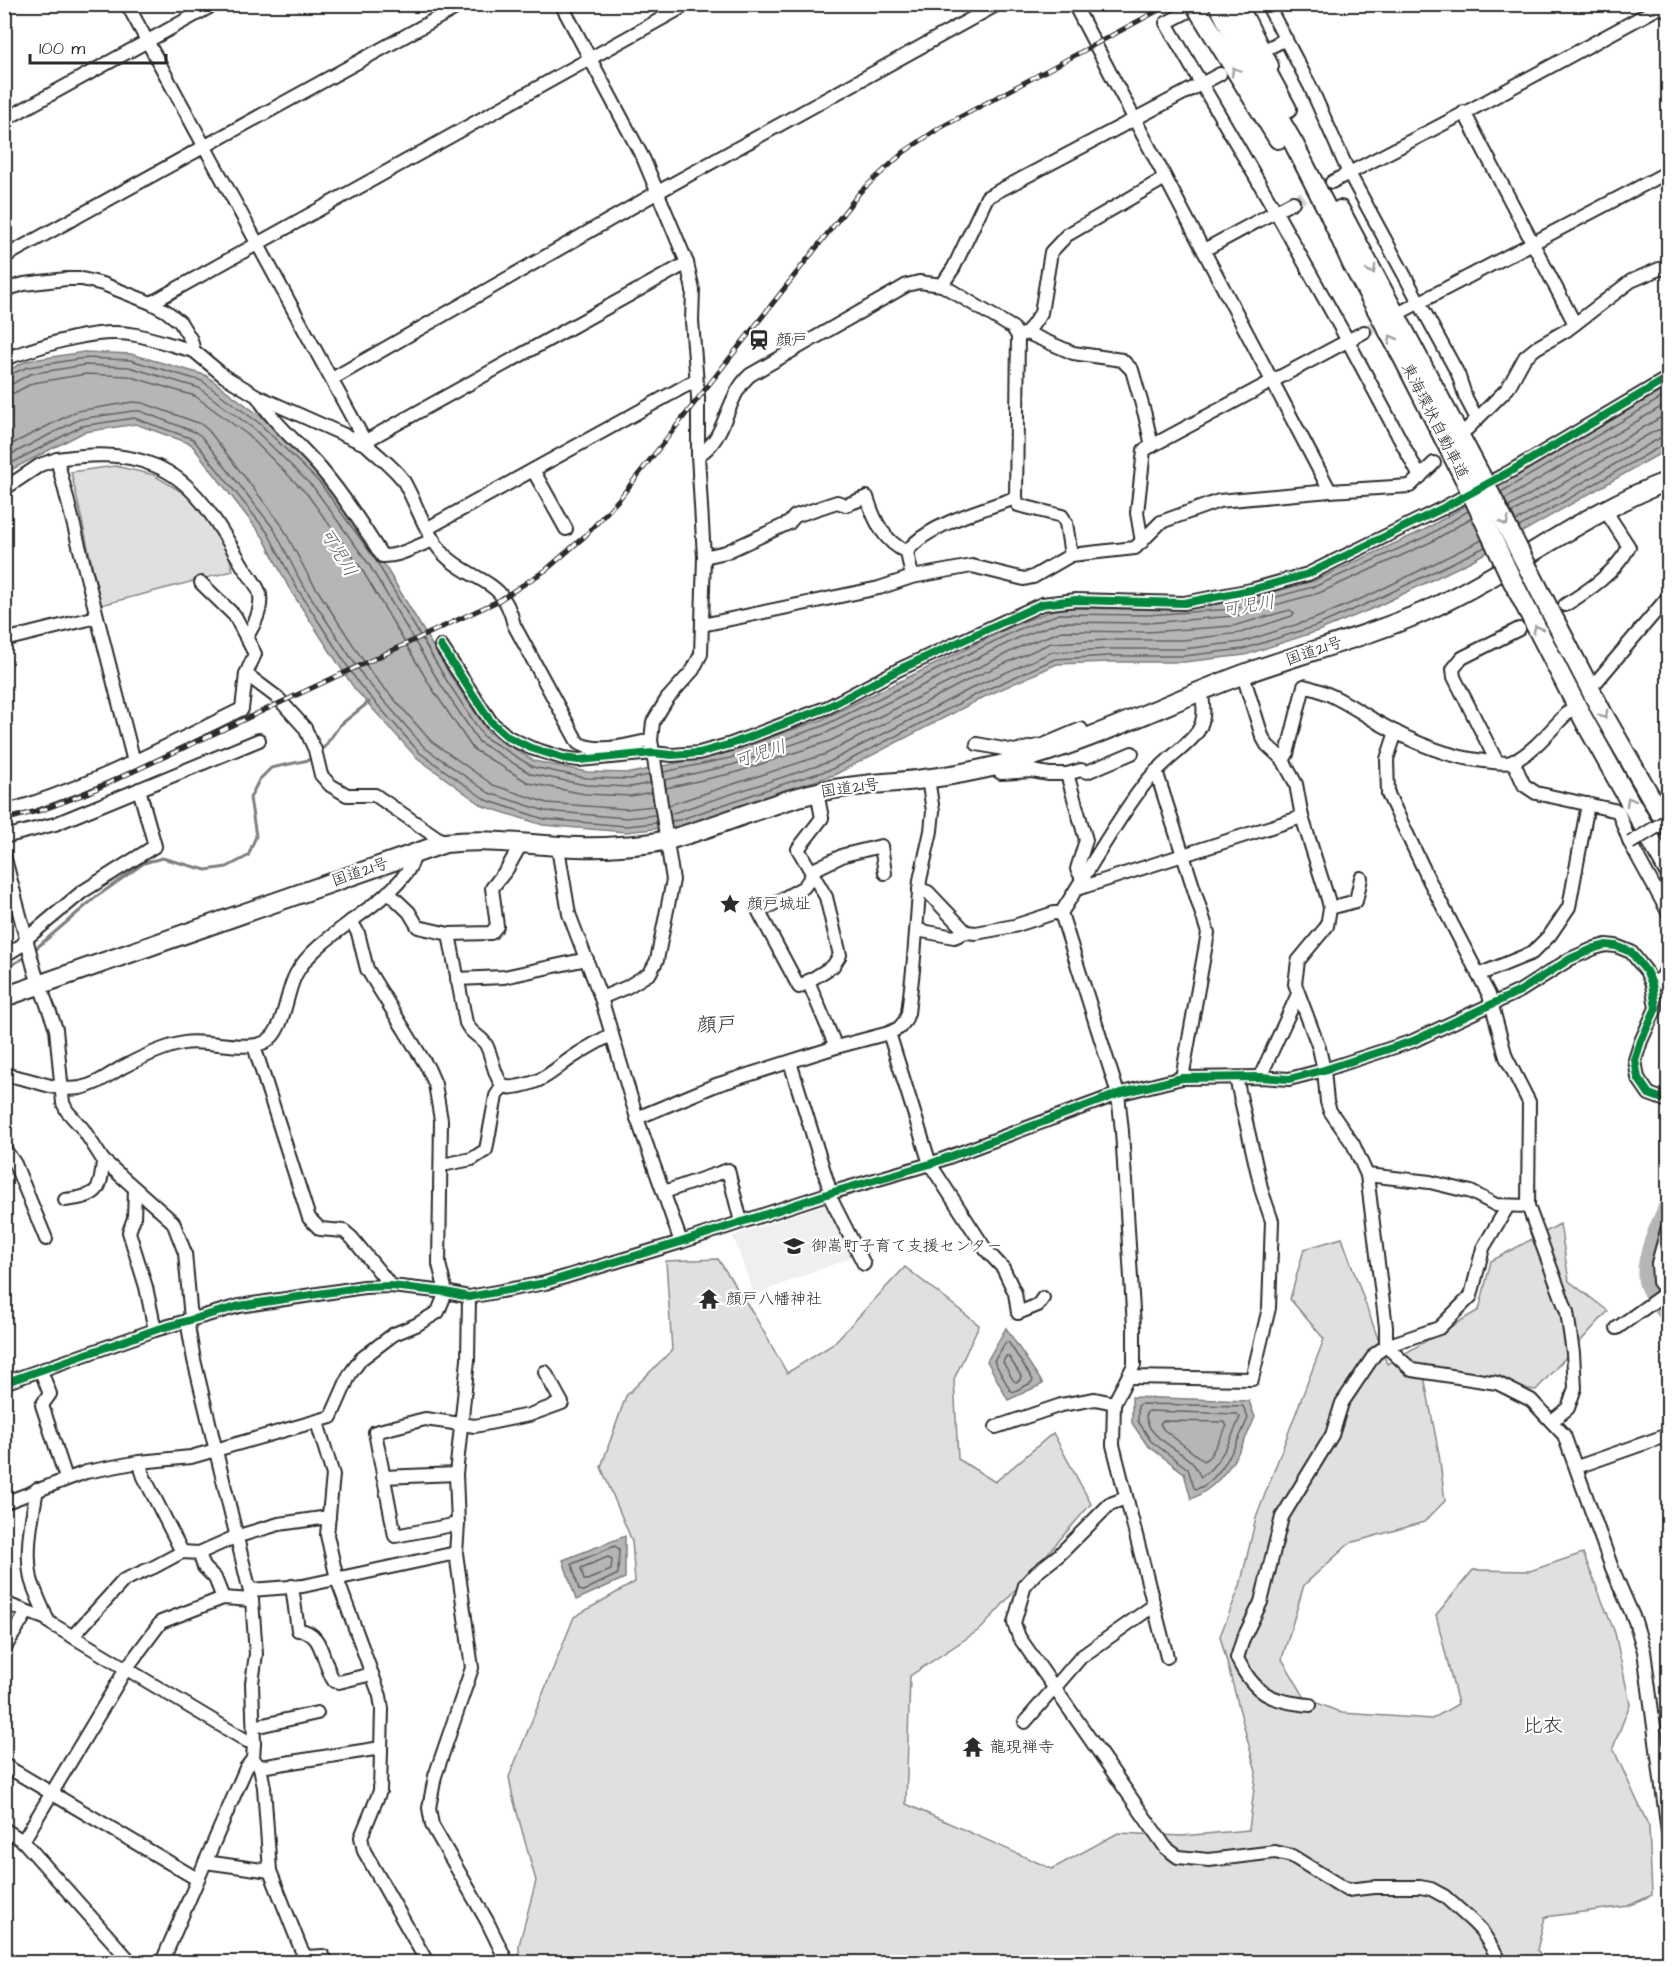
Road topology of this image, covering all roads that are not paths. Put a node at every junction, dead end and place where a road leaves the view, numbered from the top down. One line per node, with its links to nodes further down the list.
1 (127, 4): 15 (street)
2 (215, 4): 15 (street)
3 (463, 4): 24 (street)
4 (561, 4): 17 (street)
5 (688, 4): 17 (street)
6 (998, 4): 29 (street)
7 (1074, 4): 21 (street)
8 (1218, 4): 37 (highway, 東海環状自動車道)
9 (1231, 4): 23 (highway, 東海環状自動車道)
10 (1237, 4): 23 (highway)
11 (1267, 4): 14 (street)
12 (1199, 7): 19 (street); 37 (highway, one-way to 12)
13 (1668, 11): 20 (street)
14 (1286, 39): 16 (street); 26 (street)
15 (148, 43): 22 (street); 24 (street)
16 (1268, 48)
17 (590, 59): 29 (street); 32 (street)
18 (1220, 74): 19 (street)
19 (1202, 84): 21 (street); 31 (street)
20 (1464, 112): 26 (street); 33 (street)
21 (1133, 119): 27 (street); 39 (street)
22 (4, 120)
23 (1296, 125): 64 (highway, 東海環状自動車道, one-way to 64)
24 (205, 147): 32 (street); 35 (street)
25 (1668, 172): 33 (street)
26 (1349, 173): 28 (street); 42 (street)
27 (1165, 178): 34 (street); 46 (street)
28 (1332, 182)
29 (658, 192): 36 (street); 51 (street)
30 (1293, 201): 31 (street)
31 (1276, 212): 34 (street); 47 (street)
32 (258, 243): 41 (street); 51 (street)
33 (1534, 244): 42 (street); 44 (street)
34 (1204, 250): 53 (street)
35 (4, 256)
36 (687, 262): 52 (street); 57 (street)
37 (1352, 264): 64 (highway, 東海環状自動車道, one-way to 37)
38 (1668, 268): 44 (street)
39 (942, 285): 46 (street); 59 (street)
40 (4, 290): 41 (street)
41 (151, 303): 48 (street)
42 (1419, 303): 43 (street); 55 (street)
43 (1401, 312)
44 (1575, 324): 55 (street)
45 (1364, 332): 47 (street)
46 (1022, 335): 58 (street); 68 (street)
47 (1348, 341): 53 (street); 63 (street)
48 (194, 351): 49 (street); 54 (street)
49 (4, 359)
50 (1668, 378): 96 (street)
51 (332, 379): 57 (street)
52 (696, 380): 59 (street); 62 (street)
53 (1272, 381): 58 (street); 67 (street)
54 (257, 396): 57 (street); 72 (street)
55 (1477, 419): 56 (street)
56 (1467, 429)
57 (367, 445): 70 (street)
58 (1152, 446): 73 (street)
59 (698, 455): 76 (street)
60 (57, 459): 66 (street); 81 (street); 84 (street)
61 (1434, 463): 63 (street)
62 (533, 470): 70 (street); 71 (street)
63 (1420, 477): 67 (street)
64 (1473, 479): 113 (highway, 東海環状自動車道, one-way to 113, bridge); 123 (highway, 東海環状自動車道, one-way to 64, bridge)
65 (1668, 482): 69 (highway, 国道21号)
66 (4, 489)
67 (1330, 491): 73 (street)
68 (1016, 498): 74 (street); 75 (street)
69 (1605, 510): 80 (street); 88 (highway, 国道21号)
70 (428, 528): 72 (street)
71 (566, 529)
72 (434, 540): 96 (street)
73 (1142, 542): 75 (street)
74 (907, 552): 76 (street); 77 (street)
75 (1071, 555): 77 (street)
76 (704, 557): 82 (street)
77 (912, 578): 82 (street)
78 (201, 583): 84 (street)
79 (1668, 597): 89 (street)
80 (1565, 604)
81 (97, 617): 85 (street); 101 (street)
82 (702, 625): 96 (street)
83 (1519, 629): 102 (street)
84 (246, 638): 87 (street)
85 (4, 640)
86 (441, 646): 96 (street)
87 (246, 674): 101 (street); 116 (street)
88 (1243, 675): 90 (highway, 国道21号); 99 (street)
89 (1598, 681)
90 (1201, 692): 98 (highway, 国道21号); 104 (street)
91 (1570, 710): 100 (street)
92 (1082, 729): 98 (street)
93 (1396, 732): 99 (street); 102 (street); 141 (street)
94 (259, 740): 107 (street)
95 (976, 744): 98 (street)
96 (652, 747): 114 (street)
97 (1132, 753): 105 (street)
98 (1016, 756): 103 (highway, 国道21号)
99 (1283, 760): 111 (street)
100 (1513, 761): 102 (street); 109 (street)
101 (134, 762): 110 (street)
102 (1497, 762)
103 (997, 766): 105 (street); 106 (highway, 国道21号)
104 (1156, 771): 122 (street); 127 (street)
105 (1067, 774): 127 (street)
106 (928, 779): 108 (highway, 国道21号); 128 (street)
107 (140, 789): 115 (street); 137 (street)
108 (817, 792): 114 (highway, 国道21号); 124 (street)
109 (1588, 804): 118 (street); 141 (street)
110 (4, 812)
111 (1302, 817): 122 (street); 130 (street)
112 (1668, 820): 118 (street, bridge)
113 (1668, 827)
114 (665, 836): 119 (highway, 国道21号); 148 (street)
115 (4, 837)
116 (445, 843): 117 (highway, 国道21号); 120 (highway, 国道21号)
117 (516, 843): 119 (highway, 国道21号); 136 (street)
118 (1630, 843): 131 (street)
119 (558, 848): 139 (street)
120 (415, 852): 129 (street); 145 (highway, 国道21号)
121 (4, 855): 137 (street)
122 (1184, 855): 127 (street); 158 (street)
123 (1668, 870)
124 (812, 872): 125 (street); 143 (street); 143 (street)
125 (885, 873)
126 (1361, 878): 130 (street)
127 (1079, 883): 132 (street)
128 (919, 889): 134 (street); 135 (street)
129 (388, 892): 133 (street); 136 (street)
130 (1330, 908): 146 (street)
131 (1668, 912)
132 (1061, 913): 135 (street); 162 (street)
133 (351, 921): 152 (street); 168 (street)
134 (917, 930): 135 (street); 150 (street)
135 (966, 932)
136 (449, 934): 142 (street)
137 (27, 938): 138 (street); 145 (street)
138 (4, 956)
139 (587, 959): 142 (street); 148 (street)
140 (1668, 965): 144 (street)
141 (1478, 975): 149 (street)
142 (458, 979): 160 (street)
143 (808, 981): 153 (street)
144 (1652, 984): 149 (street); 163 (street)
145 (39, 986): 147 (highway, 国道21号); 161 (street)
146 (1298, 994): 155 (street); 157 (street)
147 (4, 997)
148 (601, 998): 151 (street)
149 (1492, 1005): 155 (street); 175 (street)
150 (890, 1033): 153 (street); 167 (street)
151 (612, 1034): 160 (street); 164 (street)
152 (254, 1046): 161 (street); 181 (street)
153 (836, 1047): 154 (street)
154 (790, 1062): 164 (street); 172 (street)
155 (1324, 1070): 157 (street); 169 (street)
156 (4, 1075): 161 (street)
157 (1260, 1077): 159 (street)
158 (1182, 1078): 159 (street); 162 (street)
159 (1236, 1078): 192 (street)
160 (503, 1085): 168 (street)
161 (61, 1089): 166 (street)
162 (1118, 1094): 167 (street); 192 (street)
163 (1668, 1101)
164 (638, 1118): 171 (street)
165 (4, 1148): 178 (street)
166 (103, 1160): 170 (street); 173 (street)
167 (930, 1164): 172 (street); 185 (street)
168 (442, 1165): 182 (street)
169 (1367, 1176): 174 (street); 189 (street)
170 (135, 1188): 186 (street); 188 (street)
171 (664, 1192): 176 (street); 179 (street)
172 (830, 1192): 176 (street); 180 (street)
173 (65, 1200)
174 (1508, 1206): 175 (street); 189 (street)
175 (1528, 1206): 195 (street)
176 (741, 1222): 179 (street)
177 (1668, 1227): 183 (street)
178 (46, 1239)
179 (681, 1242): 184 (street)
180 (864, 1264)
181 (391, 1286): 182 (street); 186 (street)
182 (446, 1292): 184 (street); 196 (street)
183 (1668, 1293): 187 (street)
184 (469, 1297): 197 (street)
185 (1043, 1298)
186 (189, 1319): 188 (street); 200 (street)
187 (1617, 1328)
188 (155, 1330): 190 (street)
189 (1386, 1346): 195 (street); 229 (street)
190 (41, 1371): 193 (street); 205 (street)
191 (545, 1372): 197 (street)
192 (1128, 1377): 194 (street)
193 (4, 1383)
194 (1114, 1403): 198 (street); 207 (street)
195 (1552, 1421): 202 (street)
196 (317, 1422): 200 (street); 209 (street)
197 (462, 1425): 203 (street); 204 (street)
198 (996, 1427)
199 (1668, 1435): 202 (street)
200 (216, 1451): 201 (street); 211 (street)
201 (139, 1462): 205 (street); 212 (street)
202 (1577, 1467): 238 (street)
203 (456, 1473): 204 (street); 210 (street)
204 (383, 1477): 210 (street)
205 (66, 1478): 206 (street)
206 (37, 1489): 208 (street); 222 (street)
207 (1126, 1498): 220 (street); 228 (street)
208 (4, 1503)
209 (329, 1517): 211 (street); 215 (street)
210 (458, 1524): 214 (street)
211 (235, 1537): 213 (street); 217 (street)
212 (182, 1552): 213 (street); 223 (street)
213 (199, 1553): 218 (street)
214 (456, 1554): 215 (street); 251 (street)
215 (337, 1579): 216 (street); 227 (street)
216 (292, 1586): 217 (street); 227 (street)
217 (251, 1595): 218 (street); 232 (street)
218 (223, 1598): 226 (street)
219 (4, 1603): 221 (street)
220 (1153, 1606): 225 (street); 228 (street)
221 (27, 1612): 222 (street); 224 (street)
222 (47, 1619): 223 (street)
223 (73, 1636): 226 (street)
224 (4, 1649)
225 (1167, 1657)
226 (126, 1669): 233 (street); 237 (street)
227 (372, 1674): 234 (street)
228 (1055, 1687): 231 (street); 245 (street)
229 (1310, 1705)
230 (317, 1713): 232 (street)
231 (1025, 1722)
232 (254, 1727): 233 (street)
233 (254, 1743): 235 (street)
234 (381, 1748): 235 (street); 250 (street)
235 (256, 1763): 242 (street); 243 (street)
236 (4, 1765): 237 (street)
237 (52, 1794): 241 (street); 244 (street)
238 (1666, 1799): 240 (street)
239 (4, 1829): 241 (street)
240 (1668, 1832)
241 (23, 1841): 247 (street)
242 (205, 1862): 243 (street); 244 (street)
243 (270, 1871): 246 (street)
244 (197, 1879): 248 (street)
245 (1491, 1957): 252 (street)
246 (305, 1960): 249 (street)
247 (130, 1962)
248 (162, 1962)
249 (327, 1962)
250 (427, 1962)
251 (507, 1962)
252 (1501, 1962)

